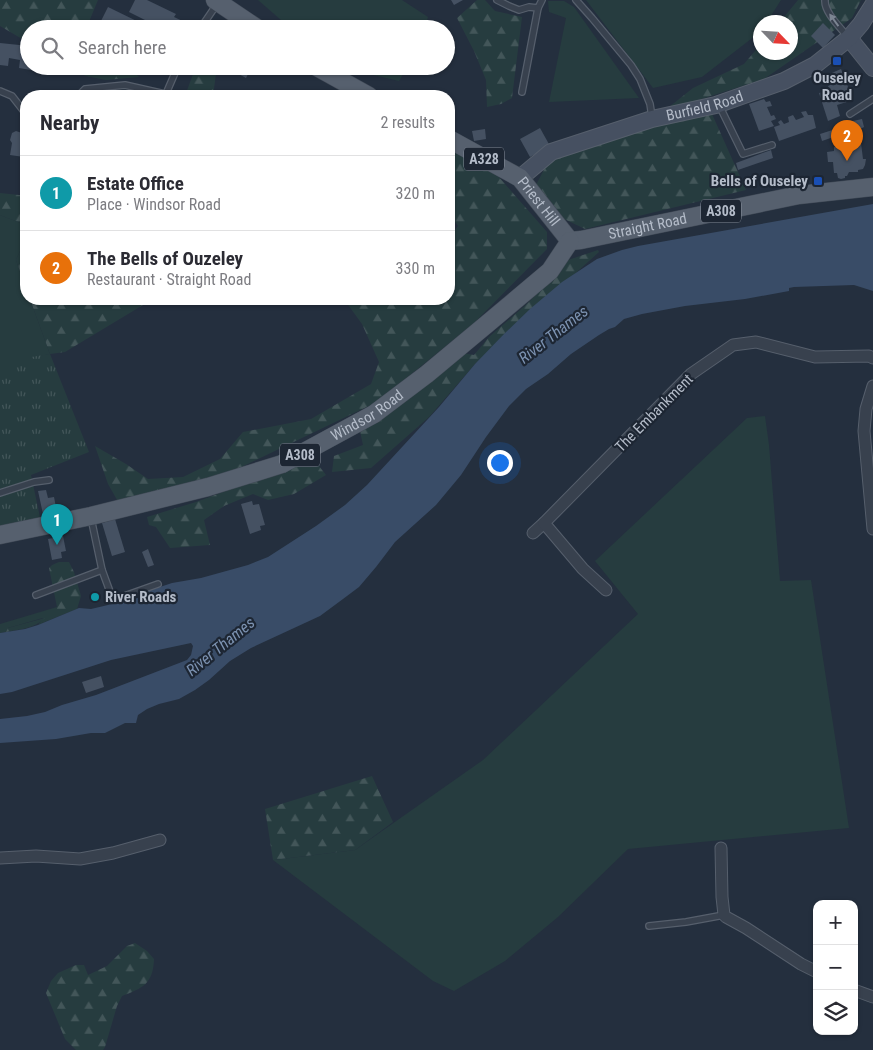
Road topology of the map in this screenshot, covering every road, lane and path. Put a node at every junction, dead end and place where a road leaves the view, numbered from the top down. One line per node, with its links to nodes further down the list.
1 (497, 0): 7 (lane)
2 (542, 0): 7 (lane)
3 (576, 0): 24 (lane)
4 (825, 0): 10 (lane, one-way to 4)
5 (216, 1): 8 (lane); 9 (main road)
6 (873, 5): 10 (main road, Burfield Road)
7 (538, 8): 19 (lane)
8 (205, 20)
9 (244, 20)
10 (849, 38): 11 (main road); 21 (main road, Burfield Road)
11 (873, 68)
12 (174, 75): 16 (lane)
13 (331, 75): 17 (main road)
14 (84, 90): 15 (lane)
15 (145, 90)
16 (167, 90)
17 (358, 90)
18 (0, 91): 22 (lane)
19 (522, 92)
20 (873, 99): 23 (lane)
21 (719, 104): 24 (main road, Burfield Road); 26 (lane)
22 (20, 106)
23 (850, 114)
24 (652, 119): 27 (main road, Burfield Road)
25 (455, 142): 27 (main road, Priest Hill / A328)
26 (772, 145)
27 (520, 178): 29 (main road, Priest Hill / A328)
28 (873, 187): 29 (main road, Straight Road / A308)
29 (570, 241): 35 (main road, Windsor Road / A308)
30 (873, 358): 36 (street, The Embankment)
31 (873, 386): 32 (street)
32 (868, 433): 37 (street)
33 (49, 480): 34 (lane)
34 (0, 493)
35 (91, 516): 39 (main road, Windsor Road / A308); 40 (lane)
36 (544, 523): 38 (street, The Embankment); 42 (street)
37 (873, 529)
38 (533, 532)
39 (0, 535)
40 (102, 570): 41 (lane); 43 (lane)
41 (158, 584)
42 (606, 590)
43 (36, 595)
44 (160, 840): 46 (street)
45 (722, 848): 47 (street)
46 (0, 858)
47 (724, 915): 48 (lane); 49 (street)
48 (649, 926)
49 (813, 970)
50 (858, 991): 51 (street)
51 (873, 997)

